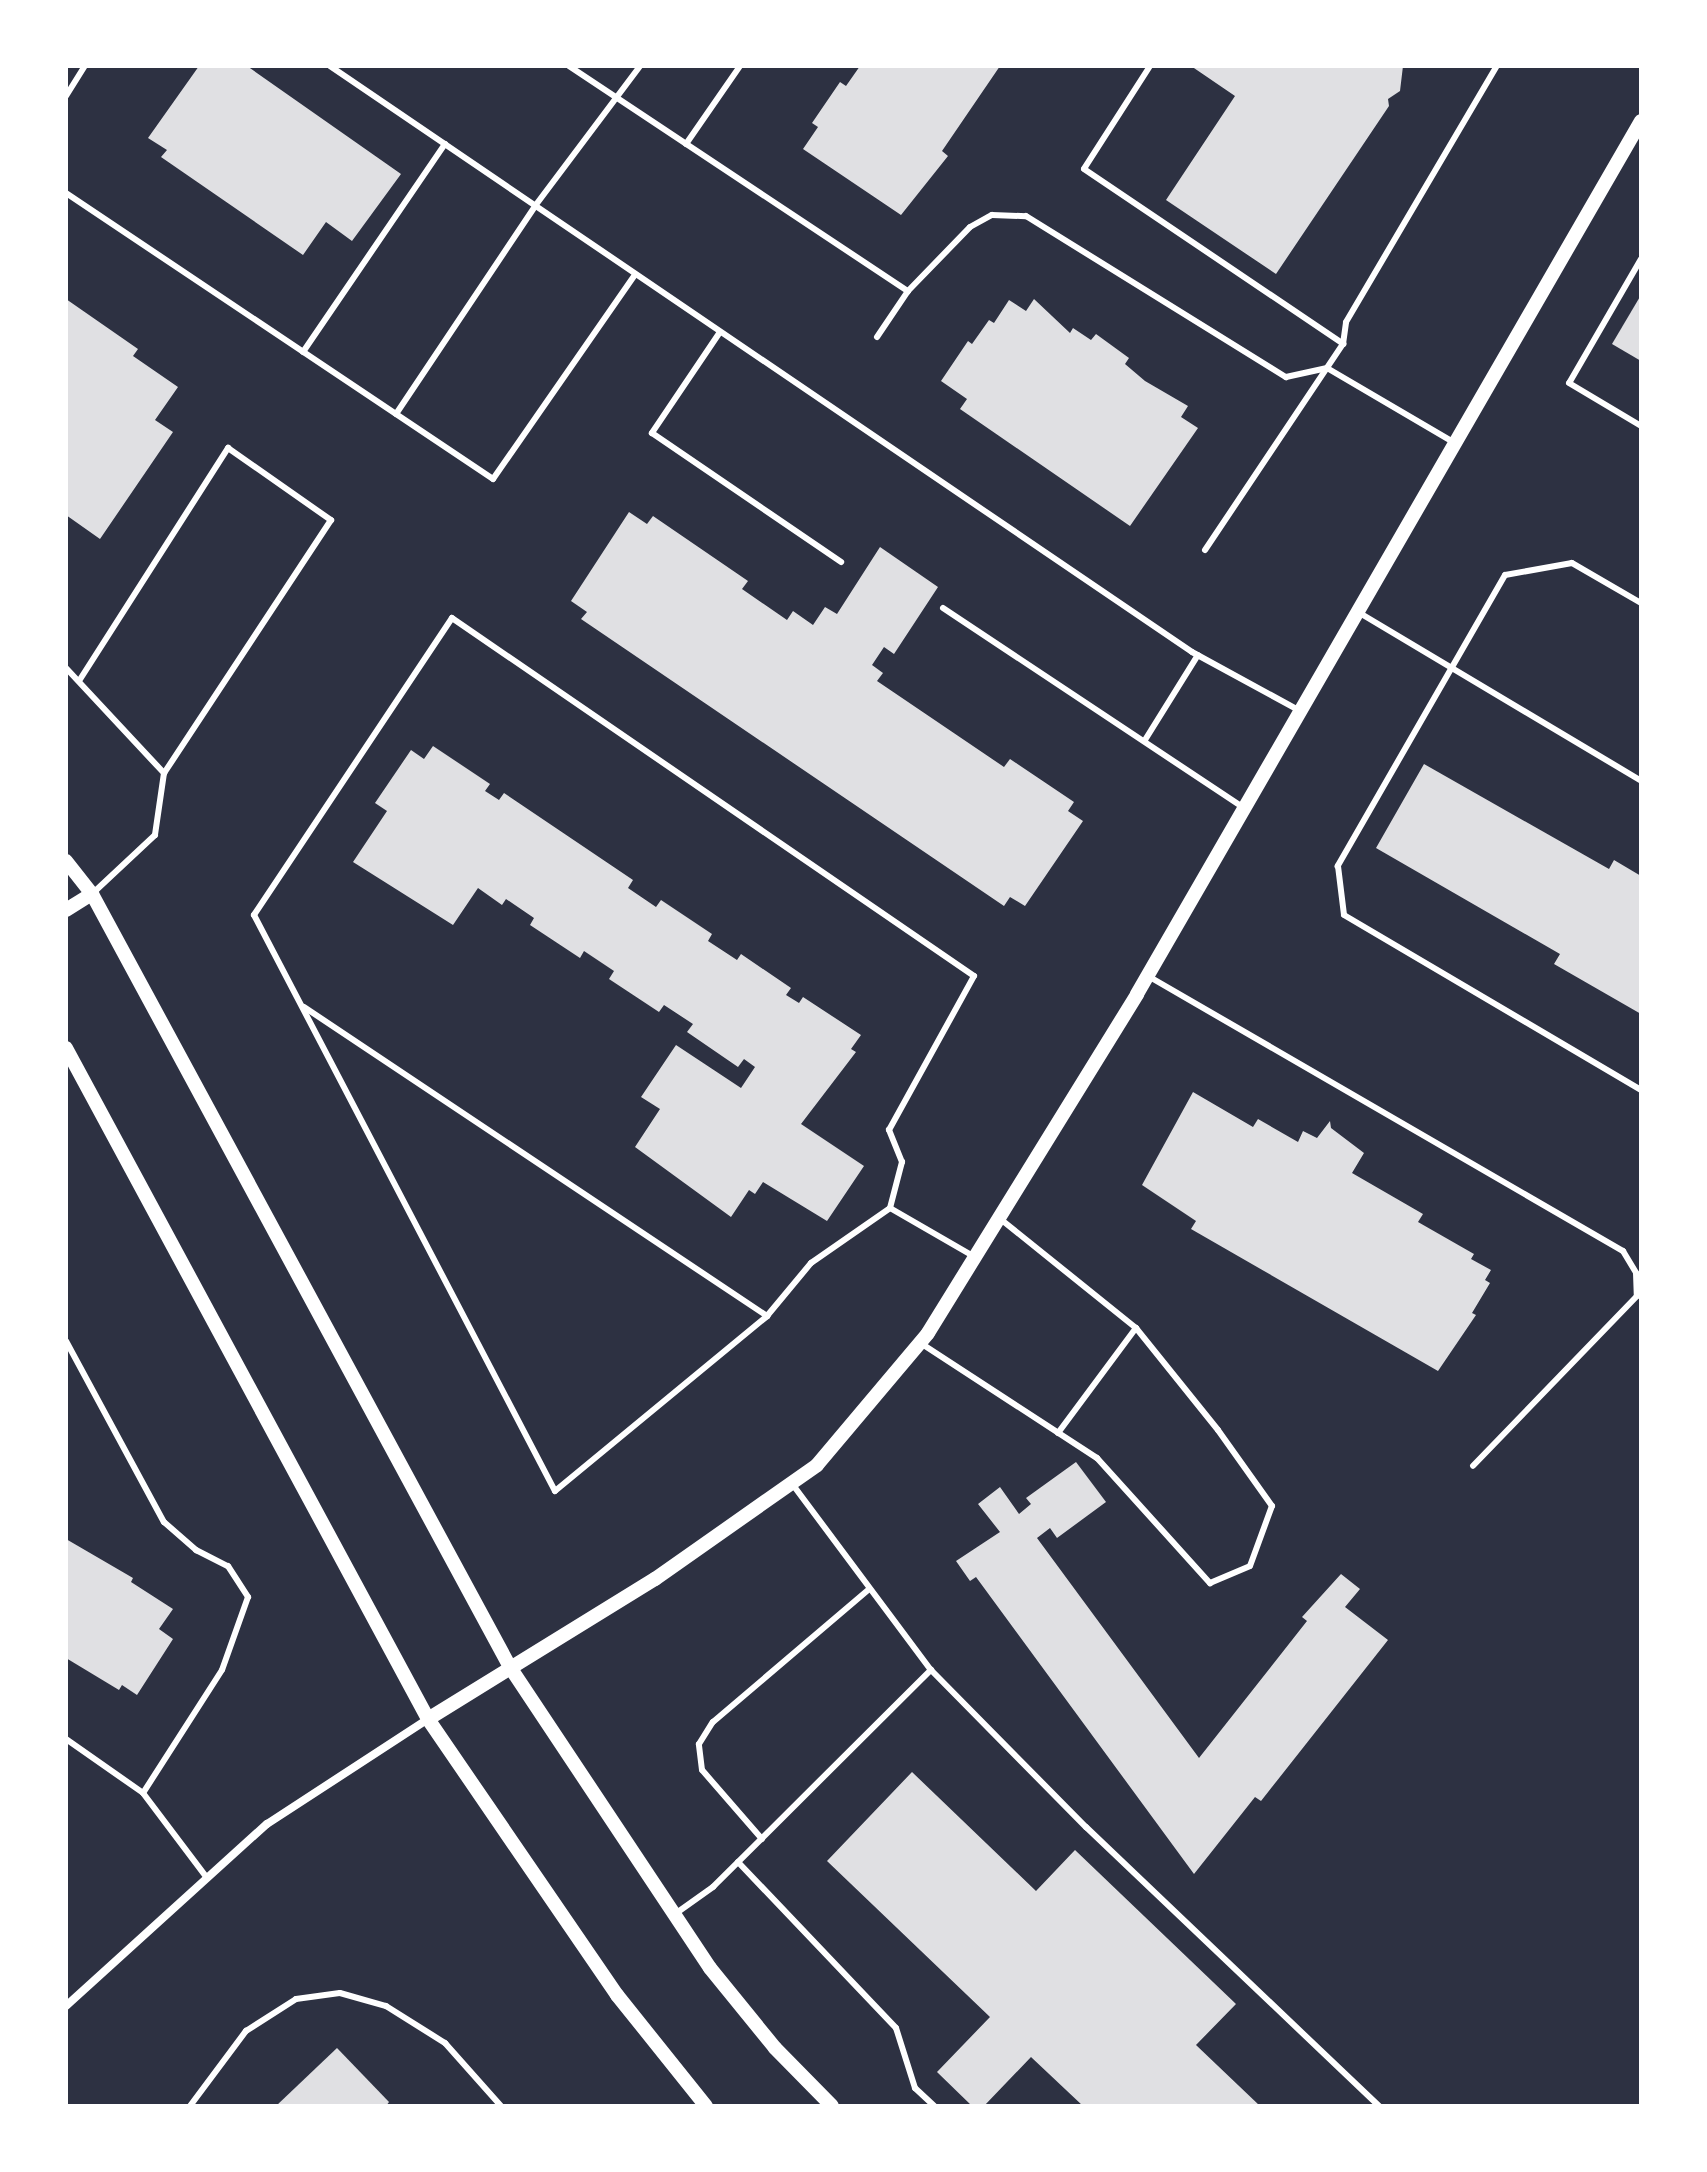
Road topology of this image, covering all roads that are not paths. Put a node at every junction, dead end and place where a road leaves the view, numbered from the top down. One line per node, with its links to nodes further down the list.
1 (85, 66): 8 (lane)
2 (330, 66): 11 (lane)
3 (569, 66): 9 (lane)
4 (640, 66): 9 (lane)
5 (740, 66): 12 (lane)
6 (1150, 66): 20 (lane)
7 (1497, 66): 20 (lane)
8 (66, 96)
9 (619, 98): 12 (lane); 14 (lane)
10 (1641, 121): 25 (street)
11 (445, 144): 14 (lane); 21 (lane)
12 (686, 144): 17 (lane)
13 (66, 193): 21 (lane)
14 (535, 206): 16 (lane); 23 (lane)
15 (1641, 259): 24 (lane)
16 (635, 275): 18 (lane); 23 (lane)
17 (908, 291): 19 (lane); 22 (lane)
18 (720, 332): 27 (lane); 31 (lane)
19 (877, 337)
20 (1343, 344): 22 (lane)
21 (303, 352): 23 (lane)
22 (1327, 368): 25 (lane); 26 (lane)
23 (396, 414)
24 (1641, 426)
25 (1455, 443): 30 (street)
26 (1205, 550)
27 (841, 562)
28 (1641, 603): 32 (lane)
29 (943, 608): 36 (lane)
30 (1358, 612): 32 (lane); 35 (street)
31 (1198, 655): 35 (lane); 36 (lane)
32 (1451, 667): 38 (lane); 46 (lane)
33 (66, 668): 34 (lane)
34 (79, 681): 37 (lane); 37 (lane)
35 (1300, 711): 39 (street)
36 (1145, 740): 39 (lane)
37 (164, 773): 41 (lane)
38 (1641, 781)
39 (1244, 808): 43 (street)
40 (66, 861): 41 (street)
41 (92, 894): 42 (street); 58 (street)
42 (66, 910)
43 (1148, 976): 48 (street); 55 (lane)
44 (301, 1005): 47 (lane); 50 (lane); 50 (lane)
45 (66, 1048): 60 (street)
46 (1641, 1090)
47 (890, 1208): 49 (lane); 50 (lane)
48 (999, 1218): 49 (street); 51 (lane)
49 (975, 1257): 53 (street)
50 (767, 1316)
51 (1136, 1328): 54 (lane); 54 (lane)
52 (66, 1341): 62 (lane)
53 (920, 1342): 54 (lane); 56 (street)
54 (1058, 1433)
55 (1473, 1466)
56 (792, 1483): 57 (lane); 58 (street)
57 (868, 1590): 59 (lane); 63 (lane)
58 (510, 1667): 60 (street); 66 (street)
59 (931, 1670): 63 (lane); 73 (lane)
60 (428, 1719): 65 (street); 70 (street)
61 (66, 1739): 62 (lane)
62 (143, 1793): 65 (lane)
63 (762, 1839): 64 (lane)
64 (738, 1862): 66 (lane); 72 (lane)
65 (207, 1878): 67 (street)
66 (675, 1914): 71 (street)
67 (66, 2006)
68 (190, 2106): 69 (lane)
69 (501, 2106)
70 (706, 2106)
71 (832, 2106)
72 (934, 2106)
73 (1379, 2106)

